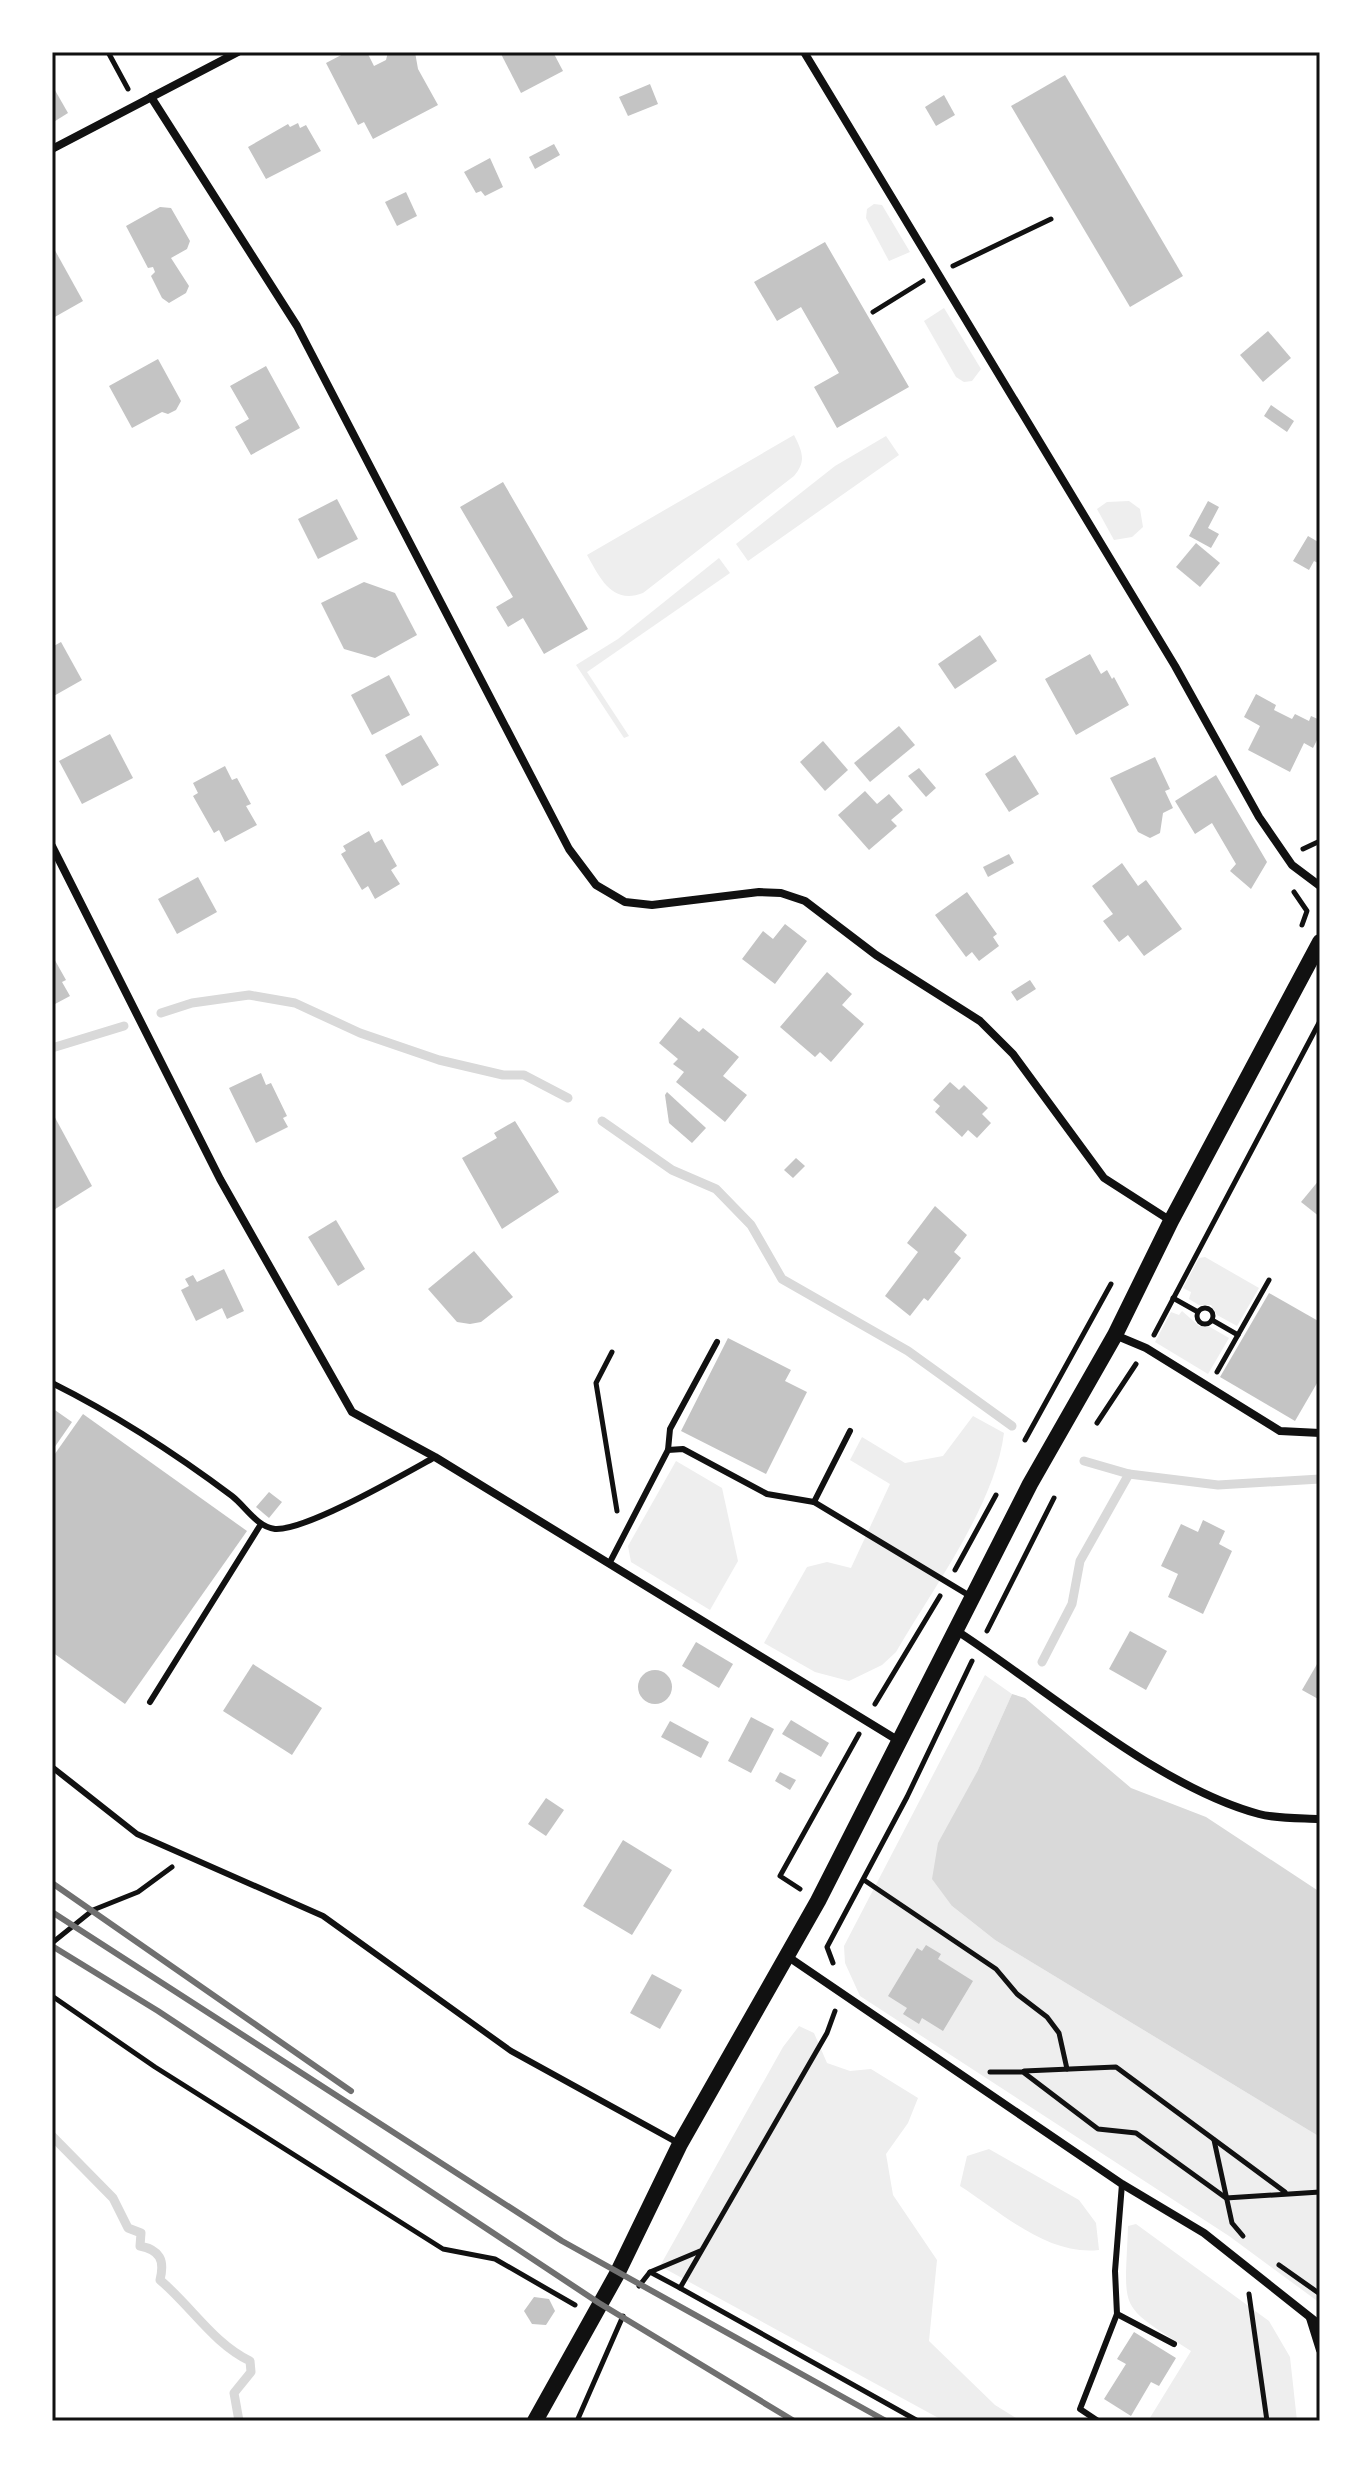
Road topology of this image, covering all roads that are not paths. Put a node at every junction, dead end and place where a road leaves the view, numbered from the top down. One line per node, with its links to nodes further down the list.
1 (238, 52): 3 (street)
2 (804, 52): 6 (street)
3 (151, 97): 4 (street); 8 (street)
4 (52, 149)
5 (52, 846): 15 (street)
6 (1320, 886)
7 (1320, 942): 8 (main road)
8 (1171, 1221): 9 (main road)
9 (1115, 1335): 13 (street); 19 (main road)
10 (717, 1342): 14 (lane)
11 (52, 1383): 17 (lane)
12 (850, 1431): 16 (lane)
13 (1320, 1433)
14 (668, 1450): 16 (lane); 18 (lane)
15 (435, 1457): 17 (lane); 18 (street)
16 (814, 1502): 19 (lane)
17 (261, 1524): 21 (lane)
18 (609, 1564): 22 (street)
19 (973, 1598): 20 (main road)
20 (957, 1631): 22 (main road); 24 (street)
21 (150, 1702)
22 (899, 1742): 25 (main road)
23 (52, 1767): 26 (lane)
24 (1320, 1819)
25 (786, 1956): 26 (main road); 27 (street)
26 (680, 2144): 33 (main road)
27 (1122, 2184): 28 (lane); 29 (street)
28 (1117, 2314): 31 (lane); 34 (lane)
29 (1310, 2317): 30 (street); 32 (street)
30 (1320, 2325)
31 (1174, 2344)
32 (1320, 2350)
33 (535, 2421)
34 (1098, 2421)

